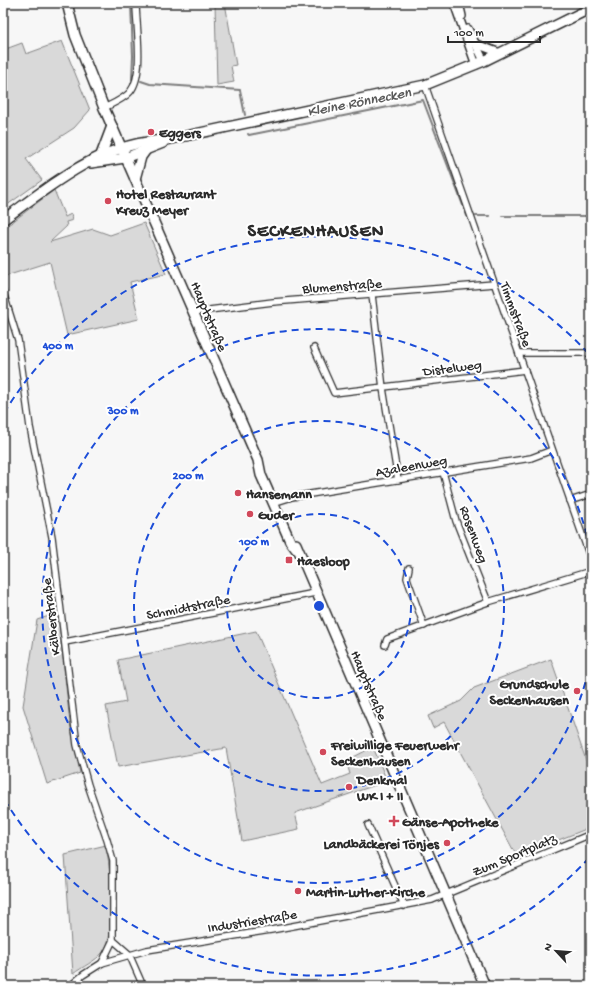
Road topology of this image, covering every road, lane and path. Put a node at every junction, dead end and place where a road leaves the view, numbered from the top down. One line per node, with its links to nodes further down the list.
1 (67, 3): 10 (main road, Hauptstraße)
2 (136, 3): 10 (street)
3 (454, 3): 8 (street)
4 (459, 3): 6 (street)
5 (591, 8): 7 (main road)
6 (476, 44): 7 (street); 8 (street)
7 (500, 53): 8 (main road)
8 (480, 63): 9 (main road)
9 (425, 85): 12 (main road); 20 (street, Timmstraße)
10 (104, 108): 11 (main road, Hauptstraße)
11 (112, 126): 13 (main road, Hauptstraße); 15 (main road)
12 (167, 140): 13 (main road); 14 (main road)
13 (121, 147): 15 (main road); 16 (main road, Hauptstraße)
14 (146, 150): 16 (main road); 18 (main road)
15 (101, 155): 17 (main road)
16 (125, 158): 17 (main road); 18 (main road, Hauptstraße)
17 (88, 163): 19 (main road)
18 (135, 179): 23 (main road, Hauptstraße)
19 (3, 220)
20 (494, 284): 22 (street, Blumenstraße); 25 (street, Timmstraße)
21 (3, 292): 42 (street, Kälberstraße)
22 (372, 295): 23 (street, Blumenstraße); 28 (street)
23 (193, 312): 34 (main road, Hauptstraße)
24 (314, 348): 28 (street, Distelweg)
25 (519, 352): 26 (street); 27 (street, Timmstraße)
26 (591, 352)
27 (525, 370): 28 (street, Distelweg); 29 (street, Timmstraße)
28 (383, 388): 31 (street)
29 (552, 450): 30 (street, Azaleenweg); 33 (street, Timmstraße)
30 (443, 472): 31 (street, Azaleenweg); 40 (street, Rosenweg)
31 (398, 480): 34 (street, Azaleenweg)
32 (591, 494): 33 (street)
33 (570, 500): 35 (street, Timmstraße)
34 (276, 502): 39 (main road, Hauptstraße)
35 (589, 551): 36 (street, Timmstraße)
36 (591, 560)
37 (409, 568): 41 (street)
38 (591, 571): 40 (street)
39 (315, 593): 42 (street, Schmidtstraße); 46 (main road, Hauptstraße)
40 (488, 602): 41 (street)
41 (424, 626): 43 (street)
42 (65, 642): 48 (street, Kälberstraße)
43 (384, 645)
44 (368, 824): 47 (street)
45 (591, 834): 46 (street, Zum Sportplatz)
46 (446, 895): 47 (street, Industriestraße); 53 (main road, Hauptstraße)
47 (404, 906): 49 (street, Industriestraße)
48 (113, 940): 49 (street); 50 (street, Kälberstraße)
49 (129, 954): 50 (street, Industriestraße); 52 (street)
50 (102, 963): 51 (street, Industriestraße)
51 (70, 986)
52 (143, 986)
53 (484, 986)

